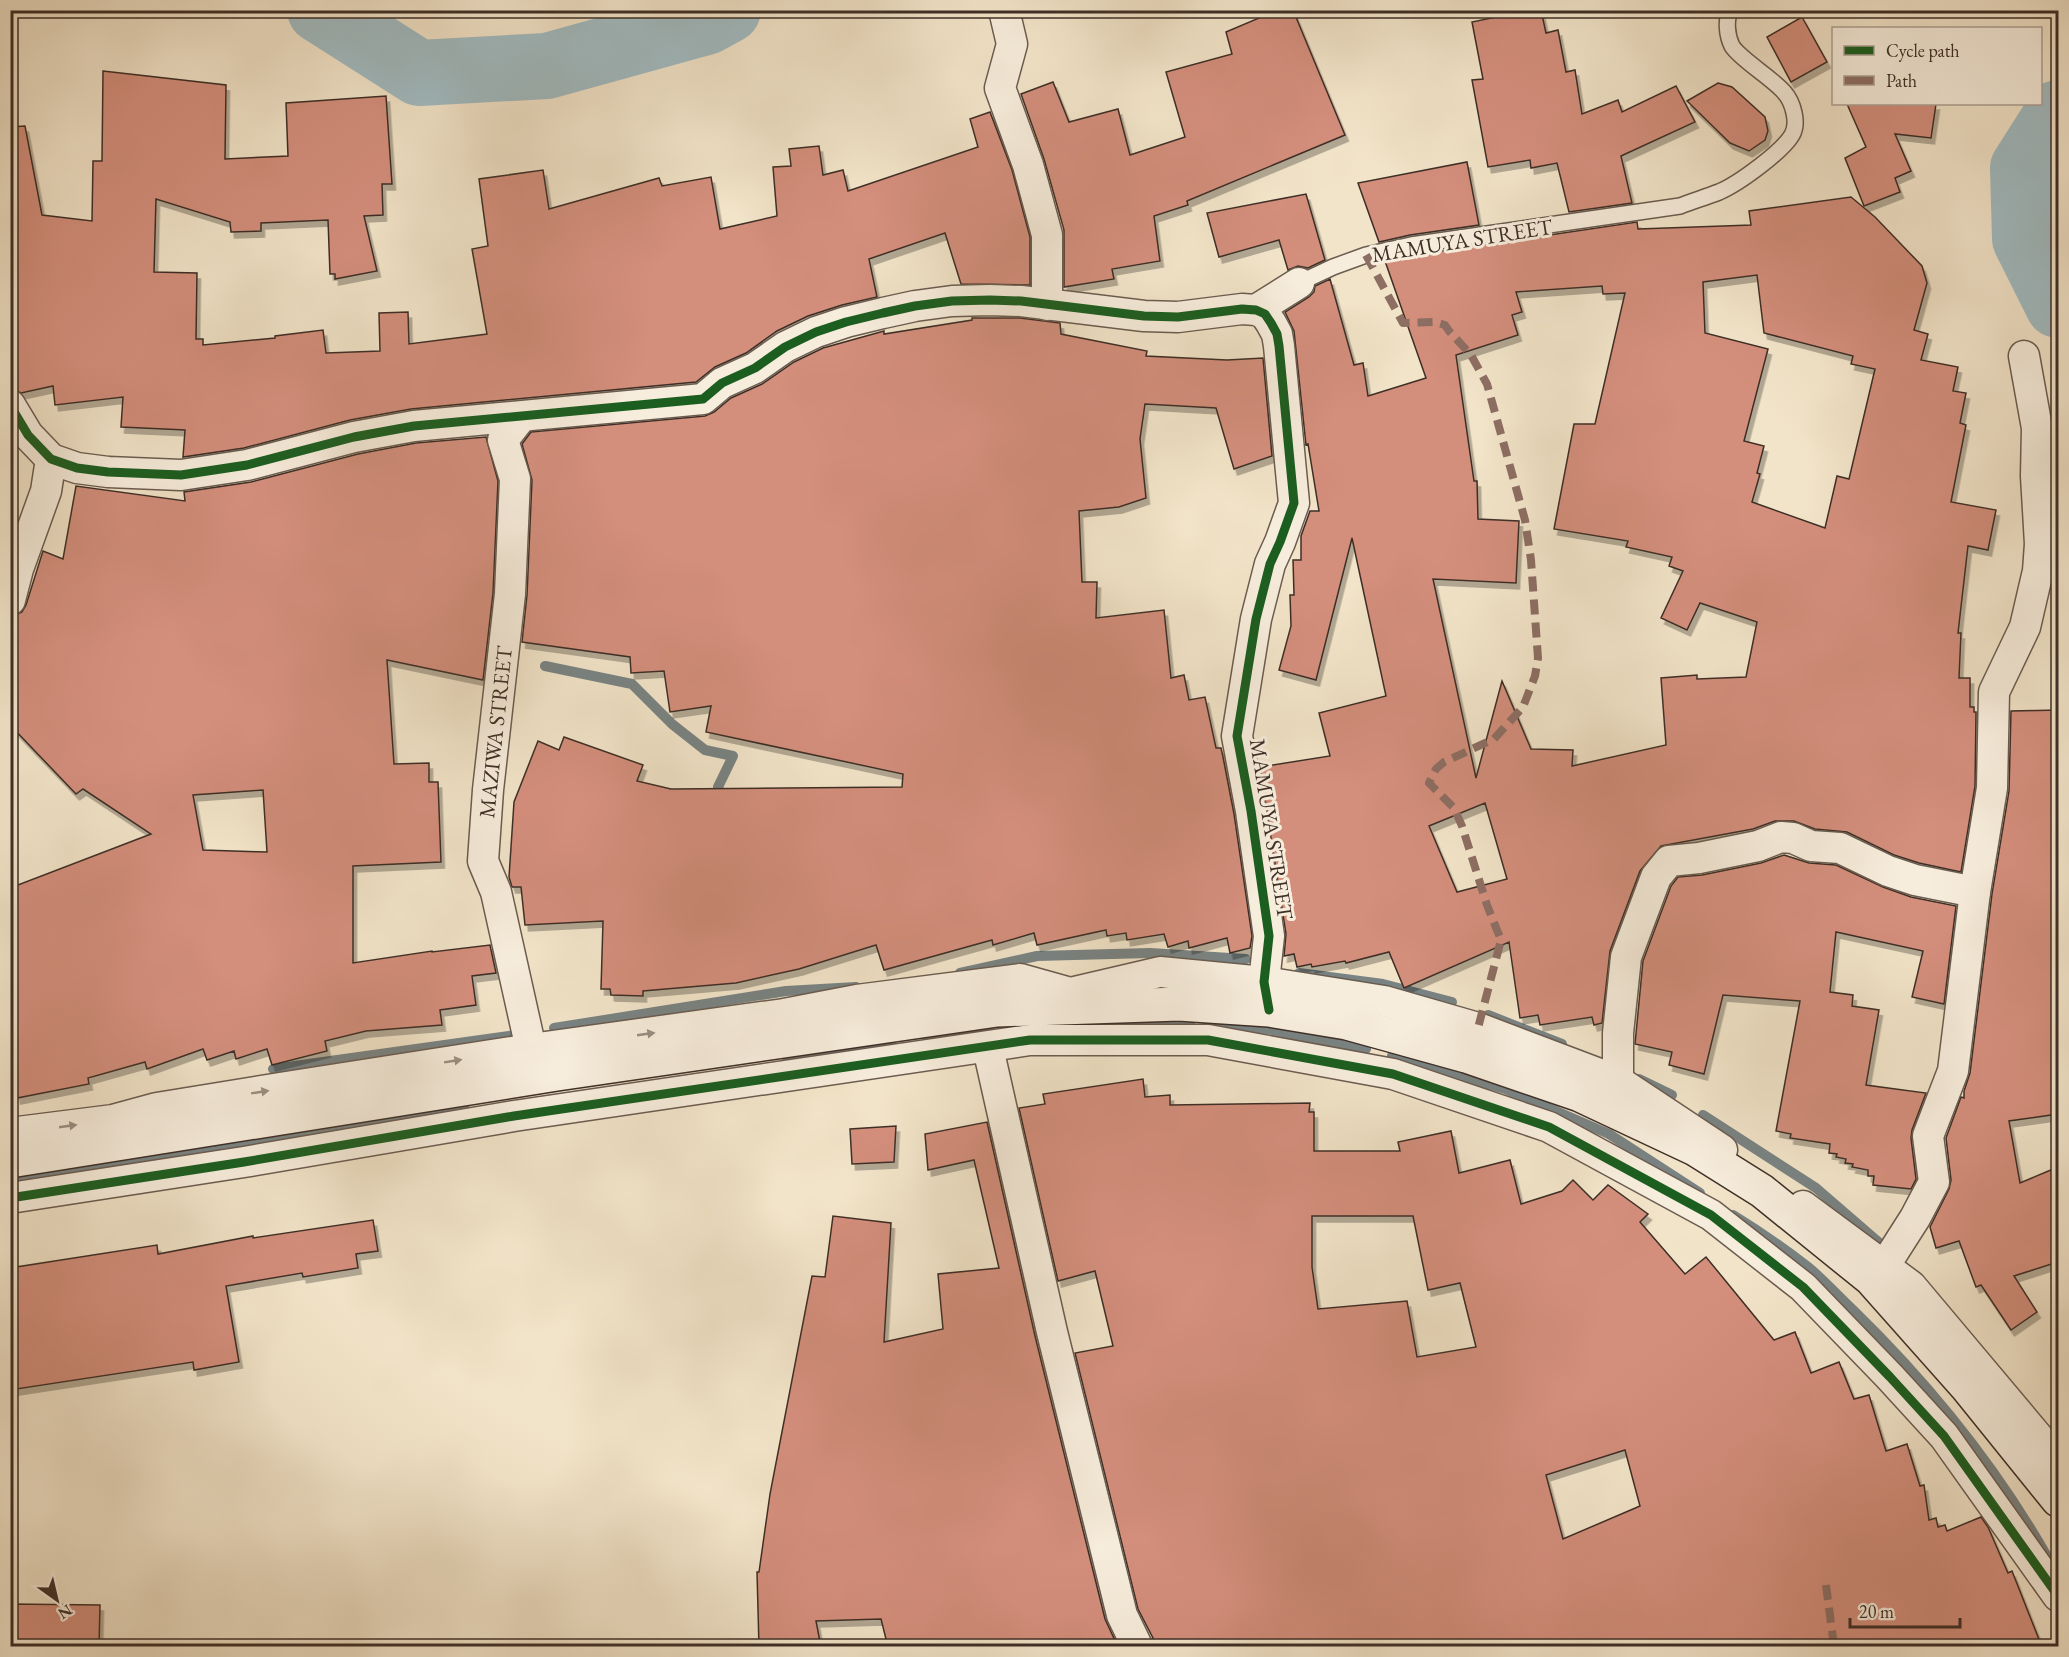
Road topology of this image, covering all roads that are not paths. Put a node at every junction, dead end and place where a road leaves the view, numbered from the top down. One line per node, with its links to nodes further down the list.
1 (1004, 10): 4 (street)
2 (1731, 10): 3 (lane, MAMUYA STREET)
3 (1299, 283): 5 (street, MAMUYA STREET)
4 (1047, 305): 5 (street); 8 (street)
5 (1256, 310): 12 (street, MAMUYA STREET)
6 (2024, 356): 11 (street)
7 (10, 405): 9 (street)
8 (521, 417): 9 (street); 14 (street, MAZIWA STREET)
9 (51, 459): 10 (street)
10 (10, 600)
11 (1975, 892): 15 (street); 19 (street)
12 (1267, 996): 14 (street, one-way to 12); 15 (street); 17 (main road); 19 (main road)
13 (988, 1048): 18 (street); 22 (street); 23 (street)
14 (531, 1049): 16 (street, one-way to 14)
15 (1618, 1081): 19 (street)
16 (10, 1133)
17 (10, 1161)
18 (10, 1198)
19 (1878, 1272): 20 (street); 21 (main road)
20 (2058, 1461)
21 (2058, 1500)
22 (2058, 1596)
23 (1137, 1647)

